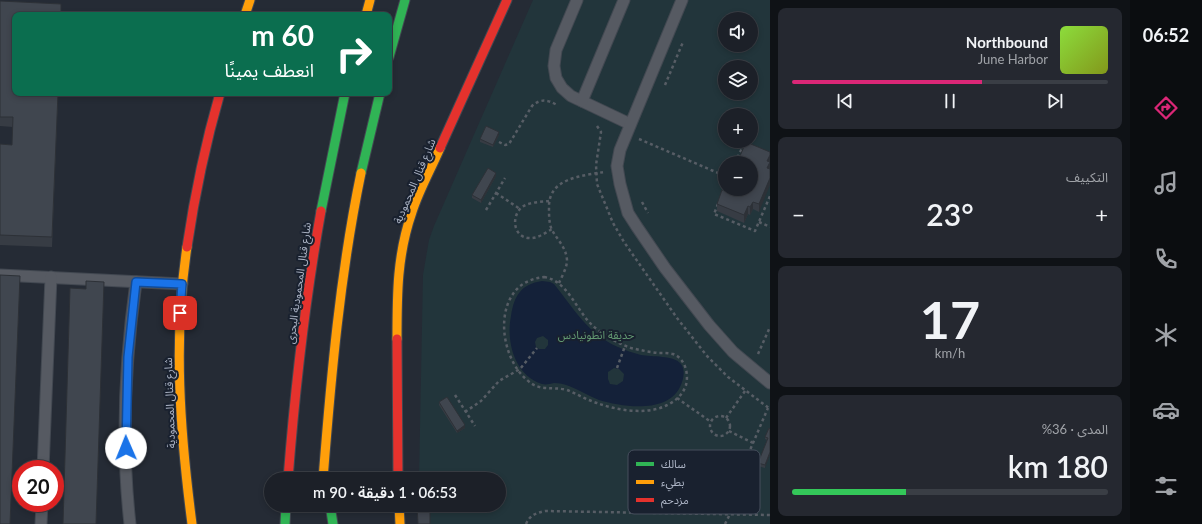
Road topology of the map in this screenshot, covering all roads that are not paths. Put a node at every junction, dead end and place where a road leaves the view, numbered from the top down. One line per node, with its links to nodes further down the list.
1 (250, 0): 8 (street)
2 (370, 0): 9 (street)
3 (405, 0): 10 (street)
4 (507, 0): 24 (street, شارع قنال المحمودية)
5 (576, 0): 14 (lane)
6 (624, 0): 14 (lane)
7 (682, 0): 15 (lane)
8 (246, 12)
9 (367, 12)
10 (392, 46)
11 (219, 96): 19 (street, شارع قنال المحمودية)
12 (344, 96): 22 (street, شارع قنال المحمودية البحرى)
13 (379, 96): 23 (street)
14 (582, 101): 15 (lane)
15 (630, 124): 20 (lane)
16 (0, 275): 17 (lane)
17 (51, 277): 18 (lane); 21 (lane)
18 (136, 282): 19 (lane); 30 (lane)
19 (182, 284): 31 (street, شارع قنال المحمودية)
20 (770, 383)
21 (43, 460)
22 (289, 472)
23 (324, 472)
24 (398, 472)
25 (42, 512): 29 (lane)
26 (286, 512): 32 (street)
27 (331, 512): 33 (street)
28 (399, 512): 34 (street)
29 (41, 524)
30 (130, 524)
31 (192, 524)
32 (285, 524)
33 (333, 524)
34 (400, 524)

